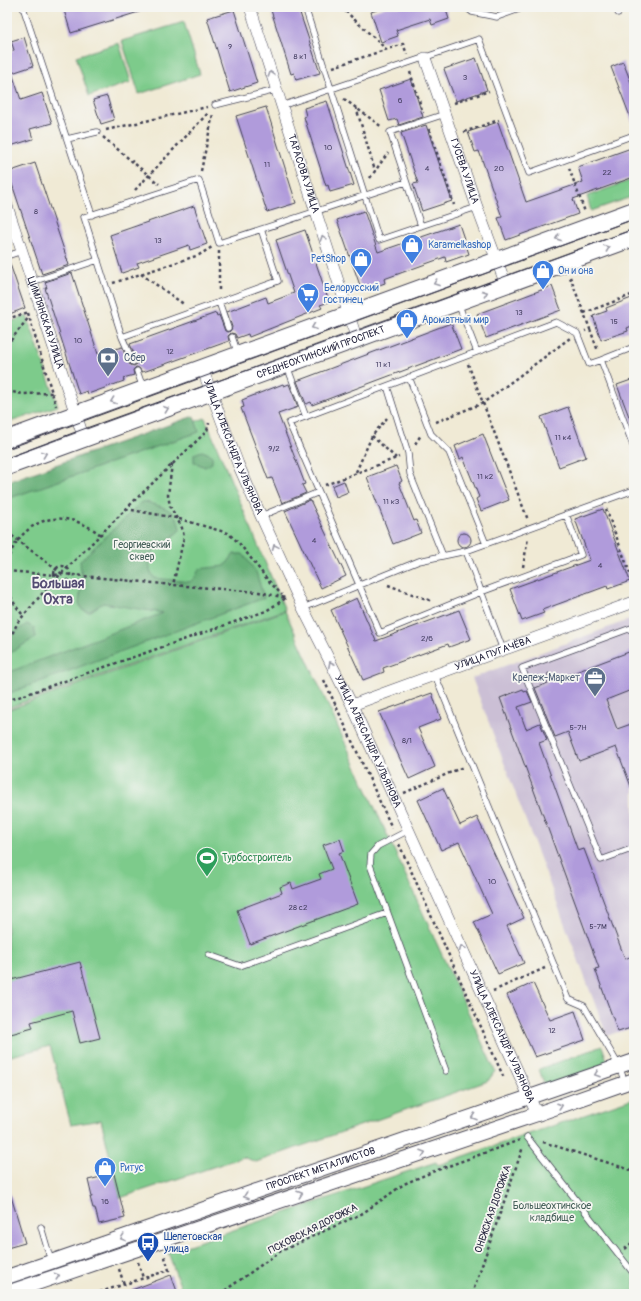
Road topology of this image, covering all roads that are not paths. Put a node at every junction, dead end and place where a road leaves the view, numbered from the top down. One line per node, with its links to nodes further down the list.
1 (23, 7): 14 (lane)
2 (250, 7): 8 (street, ТАРАСОВА УЛИЦА, one-way to 2)
3 (305, 7): 7 (lane)
4 (466, 7): 5 (lane)
5 (525, 7)
6 (425, 58): 7 (lane); 11 (street, ГУСЕВА УЛИЦА); 13 (lane)
7 (331, 89): 10 (lane); 16 (lane)
8 (276, 90): 9 (lane); 10 (street, ТАРАСОВА УЛИЦА)
9 (215, 105)
10 (281, 106): 20 (street, ТАРАСОВА УЛИЦА)
11 (445, 114): 15 (lane); 18 (street, ГУСЕВА УЛИЦА)
12 (97, 132): 14 (lane)
13 (634, 135)
14 (67, 139): 21 (lane)
15 (406, 182): 16 (lane); 22 (lane)
16 (364, 195): 20 (lane); 22 (lane)
17 (7, 206): 25 (street, ЦИМЛЯНСКАЯ УЛИЦА)
18 (477, 207): 22 (lane); 28 (street, ГУСЕВА УЛИЦА)
19 (634, 210): 28 (main road, one-way to 28)
20 (315, 211): 23 (lane); 33 (street, ТАРАСОВА УЛИЦА, one-way to 20)
21 (92, 215): 23 (lane); 27 (lane)
22 (421, 226)
23 (261, 229): 31 (lane)
24 (634, 238): 30 (main road, СРЕДНЕОХТИНСКИЙ ПРОСПЕКТ, one-way to 24)
25 (22, 251): 26 (lane); 29 (street, ЦИМЛЯНСКАЯ УЛИЦА)
26 (7, 256)
27 (98, 260): 29 (lane); 35 (lane)
28 (496, 261): 30 (street, ГУСЕВА УЛИЦА); 33 (main road, one-way to 33)
29 (32, 282): 50 (street, ЦИМЛЯНСКАЯ УЛИЦА)
30 (506, 285): 32 (main road, СРЕДНЕОХТИНСКИЙ ПРОСПЕКТ, one-way to 30)
31 (219, 302): 34 (lane); 35 (lane)
32 (458, 303): 37 (main road, СРЕДНЕОХТИНСКИЙ ПРОСПЕКТ); 39 (lane)
33 (348, 315): 37 (street, ТАРАСОВА УЛИЦА); 40 (main road, one-way to 40)
34 (228, 328)
35 (122, 337): 42 (lane)
36 (232, 337): 40 (lane)
37 (357, 340): 43 (main road, СРЕДНЕОХТИНСКИЙ ПРОСПЕКТ)
38 (634, 347): 41 (lane)
39 (477, 352): 41 (lane); 46 (lane)
40 (238, 355): 44 (main road)
41 (601, 360): 54 (lane)
42 (133, 362)
43 (287, 365): 49 (main road, СРЕДНЕОХТИНСКИЙ ПРОСПЕКТ); 51 (lane)
44 (202, 368): 48 (main road); 49 (street, УЛИЦА АЛЕКСАНДРА УЛЬЯНОВА)
45 (137, 371): 48 (lane)
46 (409, 377): 47 (lane); 60 (lane)
47 (387, 386): 51 (lane); 62 (lane)
48 (143, 390): 50 (main road, one-way to 50)
49 (211, 393): 53 (main road, СРЕДНЕОХТИНСКИЙ ПРОСПЕКТ, one-way to 49); 59 (street, УЛИЦА АЛЕКСАНДРА УЛЬЯНОВА)
50 (76, 414): 52 (main road); 53 (street, ЦИМЛЯНСКАЯ УЛИЦА)
51 (306, 417): 56 (lane)
52 (7, 439)
53 (84, 439): 55 (main road, СРЕДНЕОХТИНСКИЙ ПРОСПЕКТ, one-way to 53)
54 (634, 448)
55 (7, 468)
56 (318, 490): 59 (lane); 63 (lane)
57 (634, 490): 58 (lane)
58 (566, 514): 60 (lane); 64 (lane)
59 (261, 516): 66 (street, УЛИЦА АЛЕКСАНДРА УЛЬЯНОВА, one-way to 59)
60 (486, 544): 61 (lane)
61 (466, 551): 62 (lane); 64 (lane)
62 (443, 556): 63 (lane)
63 (359, 585): 64 (lane); 66 (lane)
64 (481, 592): 68 (lane)
65 (634, 602): 68 (street, УЛИЦА ПУГАЧЁВА)
66 (303, 608): 70 (street, УЛИЦА АЛЕКСАНДРА УЛЬЯНОВА, one-way to 66)
67 (634, 627): 72 (lane)
68 (503, 650): 69 (street, УЛИЦА ПУГАЧЁВА)
69 (435, 675): 70 (street, УЛИЦА ПУГАЧЁВА); 76 (lane)
70 (352, 705): 71 (street, УЛИЦА АЛЕКСАНДРА УЛЬЯНОВА)
71 (409, 830): 73 (lane); 79 (street, УЛИЦА АЛЕКСАНДРА УЛЬЯНОВА, one-way to 71)
72 (634, 848)
73 (387, 913): 74 (lane); 77 (lane)
74 (209, 955)
75 (634, 1061): 76 (street, ПРОСПЕКТ МЕТАЛЛИСТОВ)
76 (619, 1066): 78 (lane); 79 (street, ПРОСПЕКТ МЕТАЛЛИСТОВ, one-way to 79)
77 (446, 1071)
78 (630, 1082): 80 (street, ПРОСПЕКТ МЕТАЛЛИСТОВ, one-way to 78)
79 (530, 1098): 80 (street, УЛИЦА АЛЕКСАНДРА УЛЬЯНОВА); 83 (street, ПРОСПЕКТ МЕТАЛЛИСТОВ, one-way to 83)
80 (537, 1114): 86 (street, ПРОСПЕКТ МЕТАЛЛИСТОВ, one-way to 80)
81 (527, 1137): 84 (lane)
82 (41, 1227): 83 (lane)
83 (52, 1262): 85 (street, ПРОСПЕКТ МЕТАЛЛИСТОВ)
84 (634, 1274)
85 (7, 1277)
86 (7, 1293)

